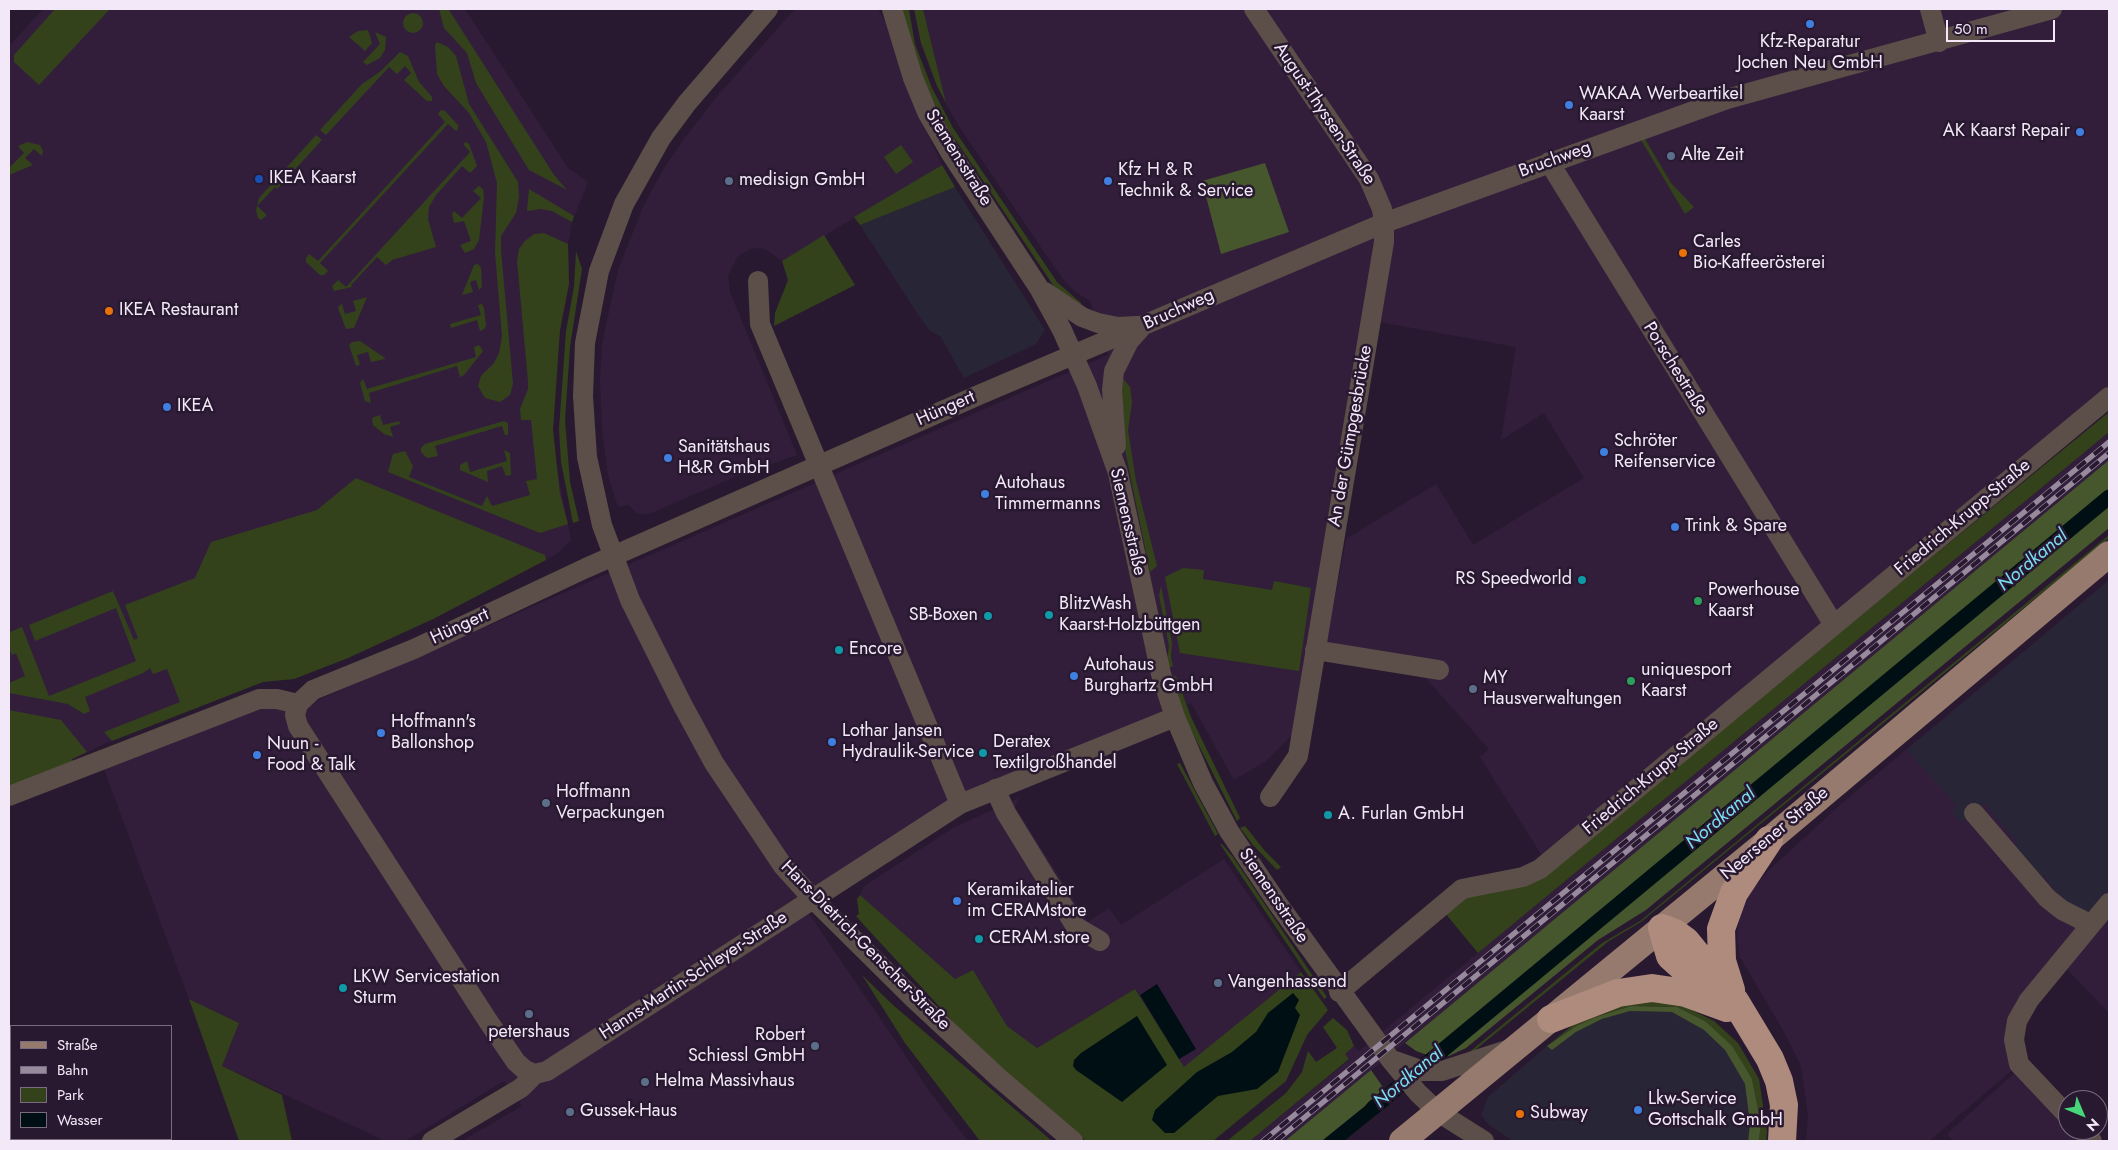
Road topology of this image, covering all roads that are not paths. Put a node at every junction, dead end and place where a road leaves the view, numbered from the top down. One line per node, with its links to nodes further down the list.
1 (768, 9): 7 (street, Hans-Dietrich-Genscher-Straße)
2 (782, 9): 7 (street, Hans-Dietrich-Genscher-Straße)
3 (1254, 9): 10 (street, August-Thyssen-Straße)
4 (1930, 9): 8 (street)
5 (2052, 9): 8 (street, Bruchweg)
6 (892, 13): 12 (street, Siemensstraße)
7 (742, 37): 19 (street, Hans-Dietrich-Genscher-Straße)
8 (1939, 42): 9 (street, Bruchweg)
9 (1549, 162): 10 (street, Bruchweg); 20 (street, Porschestraße)
10 (1384, 223): 13 (street, Bruchweg); 21 (street, An der Gümpgesbrücke)
11 (758, 281): 16 (street)
12 (1039, 288): 13 (street); 14 (street, Siemensstraße)
13 (1143, 326): 14 (street, Bruchweg); 17 (street)
14 (1074, 355): 16 (street, Hüngert); 17 (street, Siemensstraße)
15 (2109, 397): 20 (street, Friedrich-Krupp-Straße)
16 (819, 466): 19 (street, Hüngert); 28 (street)
17 (1118, 473): 24 (street, Siemensstraße)
18 (2109, 554): 30 (main road, Neersener Straße)
19 (613, 557): 23 (street, Hüngert); 31 (street, Hans-Dietrich-Genscher-Straße)
20 (1834, 624): 36 (street, Friedrich-Krupp-Straße)
21 (1315, 650): 22 (street); 27 (street, An der Gümpgesbrücke)
22 (1439, 670)
23 (298, 704): 26 (street); 41 (street)
24 (1174, 717): 25 (street, Hanns-Martin-Schleyer-Straße); 36 (street, Siemensstraße)
25 (995, 789): 28 (street, Hanns-Martin-Schleyer-Straße); 35 (street)
26 (9, 796)
27 (1270, 797)
28 (960, 804): 31 (street, Hanns-Martin-Schleyer-Straße)
29 (1974, 813): 33 (street)
30 (1769, 840): 34 (main road, Neersener Straße); 37 (highway)
31 (813, 899): 41 (street, Hanns-Martin-Schleyer-Straße); 46 (street, Hans-Dietrich-Genscher-Straße)
32 (2109, 903): 33 (street)
33 (2090, 924): 43 (street)
34 (1662, 928): 37 (highway); 38 (main road, Neersener Straße)
35 (1100, 941)
36 (1339, 992): 40 (street, Siemensstraße)
37 (1731, 1004): 38 (highway); 49 (highway)
38 (1551, 1019): 39 (main road, Neersener Straße)
39 (1517, 1047): 40 (street); 44 (main road, Neersener Straße)
40 (1390, 1059): 42 (street, Siemensstraße)
41 (534, 1074): 45 (street, Hanns-Martin-Schleyer-Straße)
42 (1418, 1093): 44 (street, Siemensstraße); 47 (street)
43 (2058, 1105)
44 (1438, 1112): 47 (main road, Neersener Straße); 48 (street)
45 (432, 1141)
46 (1073, 1141)
47 (1401, 1141)
48 (1484, 1141)
49 (1782, 1141)

